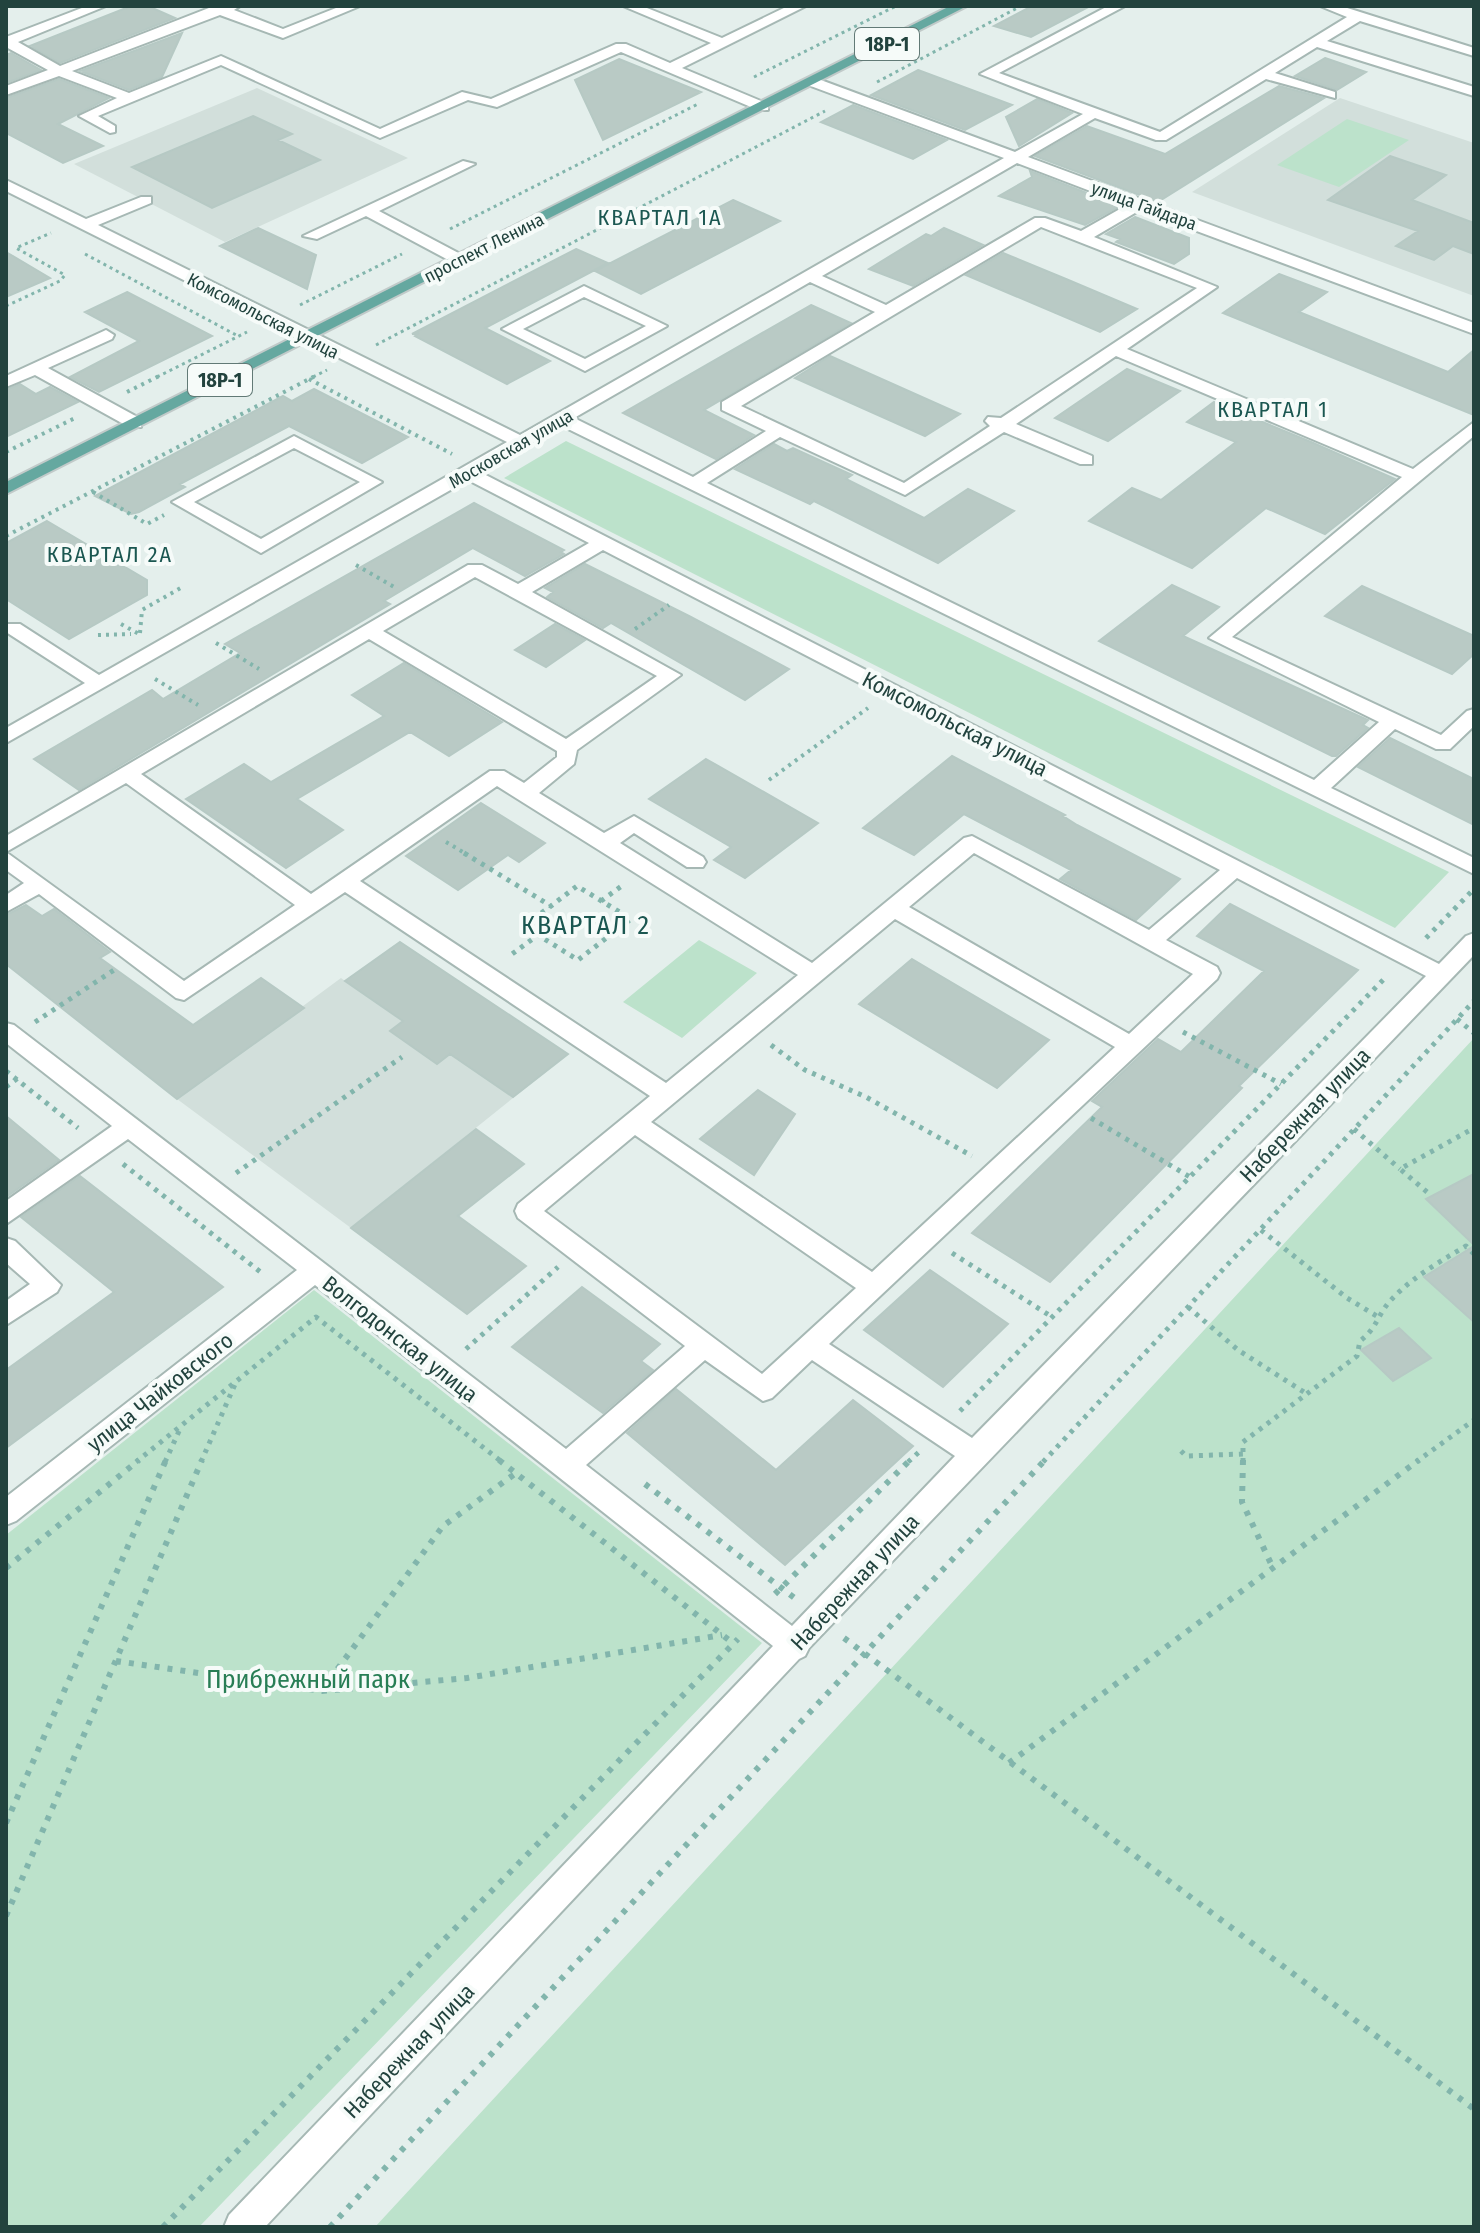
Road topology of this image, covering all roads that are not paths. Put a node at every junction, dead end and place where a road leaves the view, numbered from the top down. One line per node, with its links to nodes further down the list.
1 (99, 6): 11 (street)
2 (233, 6): 9 (street)
3 (353, 6): 9 (street)
4 (630, 6): 13 (street)
5 (799, 6): 13 (street)
6 (960, 6): 20 (main road, проспект Ленина / 18Р-1)
7 (1118, 6): 26 (street)
8 (1327, 6): 10 (street)
9 (211, 9): 17 (street)
10 (1358, 16): 12 (street); 14 (street)
11 (6, 42): 17 (street)
12 (1316, 42): 18 (street); 19 (street)
13 (723, 43): 16 (street)
14 (1474, 52)
15 (1474, 60): 19 (street)
16 (670, 68): 24 (street); 25 (street)
17 (59, 71): 21 (street); 24 (street)
18 (1265, 74): 23 (street); 26 (street)
19 (1440, 81): 22 (street)
20 (813, 82): 25 (main road, проспект Ленина / 18Р-1); 28 (street, улица Гайдара)
21 (6, 91)
22 (1474, 92)
23 (1330, 95)
24 (129, 98): 27 (street)
25 (763, 107): 39 (main road, проспект Ленина / 18Р-1)
26 (1094, 113): 28 (street, Московская улица)
27 (110, 129)
28 (1014, 157): 31 (street, Московская улица); 34 (street, улица Гайдара)
29 (468, 164): 35 (street)
30 (946, 176): 31 (street)
31 (968, 184): 40 (street, Московская улица)
32 (6, 185): 36 (street, Комсомольская улица)
33 (146, 200): 36 (street)
34 (1139, 204): 38 (street); 42 (street, улица Гайдара)
35 (366, 210): 37 (street); 39 (street)
36 (81, 224): 44 (street, Комсомольская улица)
37 (311, 236)
38 (1082, 237): 41 (street); 45 (street)
39 (460, 260): 44 (main road, проспект Ленина / 18Р-1)
40 (809, 276): 41 (street); 48 (street, Московская улица)
41 (888, 312): 54 (street)
42 (1474, 329)
43 (106, 335): 47 (street)
44 (306, 338): 51 (main road, проспект Ленина / 18Р-1); 55 (street, Комсомольская улица)
45 (1115, 350): 52 (street); 58 (street)
46 (613, 351): 46 (street); 48 (street)
47 (35, 368): 49 (street); 51 (street)
48 (651, 368): 50 (street, Московская улица)
49 (6, 382)
50 (562, 419): 55 (street, Московская улица); 59 (street)
51 (135, 423): 60 (main road, проспект Ленина / 18Р-1)
52 (999, 423): 54 (street); 56 (street)
53 (1474, 427): 58 (street)
54 (778, 431): 59 (street)
55 (522, 443): 57 (street, Московская улица)
56 (1086, 460)
57 (468, 473): 62 (street, Московская улица); 63 (street, Комсомольская улица)
58 (1415, 476): 71 (street)
59 (694, 484): 75 (street)
60 (6, 489)
61 (331, 507): 61 (street); 62 (street)
62 (370, 529): 66 (street, Московская улица)
63 (602, 543): 64 (street); 82 (street, Комсомольская улица)
64 (518, 592): 68 (street); 73 (street)
65 (204, 597): 66 (street)
66 (227, 611): 69 (street, Московская улица)
67 (13, 628): 69 (street)
68 (369, 631): 73 (street); 74 (street)
69 (99, 684): 72 (street, Московская улица)
70 (1474, 715): 71 (street)
71 (1393, 720): 75 (street)
72 (6, 737)
73 (567, 748): 76 (street)
74 (128, 775): 78 (street); 85 (street)
75 (1316, 790): 81 (street)
76 (525, 793): 77 (street); 83 (street)
77 (605, 843): 80 (street); 90 (street)
78 (6, 845)
79 (6, 859): 84 (street)
80 (695, 862)
81 (1474, 867)
82 (1235, 868): 88 (street); 91 (street, Комсомольская улица)
83 (343, 880): 85 (street); 94 (street)
84 (39, 884): 85 (street); 86 (street)
85 (308, 903)
86 (6, 905)
87 (893, 908): 88 (street); 90 (street); 93 (street)
88 (1150, 941): 93 (street)
89 (1474, 941): 91 (street, Набережная улица)
90 (813, 974): 94 (street)
91 (1442, 975): 104 (street, Набережная улица)
92 (6, 1031): 96 (street, Волгодонская улица)
93 (1131, 1046): 100 (street)
94 (667, 1095): 95 (street)
95 (634, 1122): 100 (street); 102 (street)
96 (129, 1126): 97 (street); 99 (street, Волгодонская улица)
97 (6, 1214)
98 (6, 1248): 101 (street)
99 (314, 1271): 105 (street, Волгодонская улица); 106 (street, улица Чайковского)
100 (874, 1287): 103 (street)
101 (6, 1315)
102 (703, 1346): 103 (street); 105 (street)
103 (812, 1346): 104 (street)
104 (974, 1454): 107 (street, Набережная улица)
105 (564, 1467): 107 (street, Волгодонская улица)
106 (6, 1513)
107 (795, 1647): 108 (street, Набережная улица)
108 (241, 2227)

